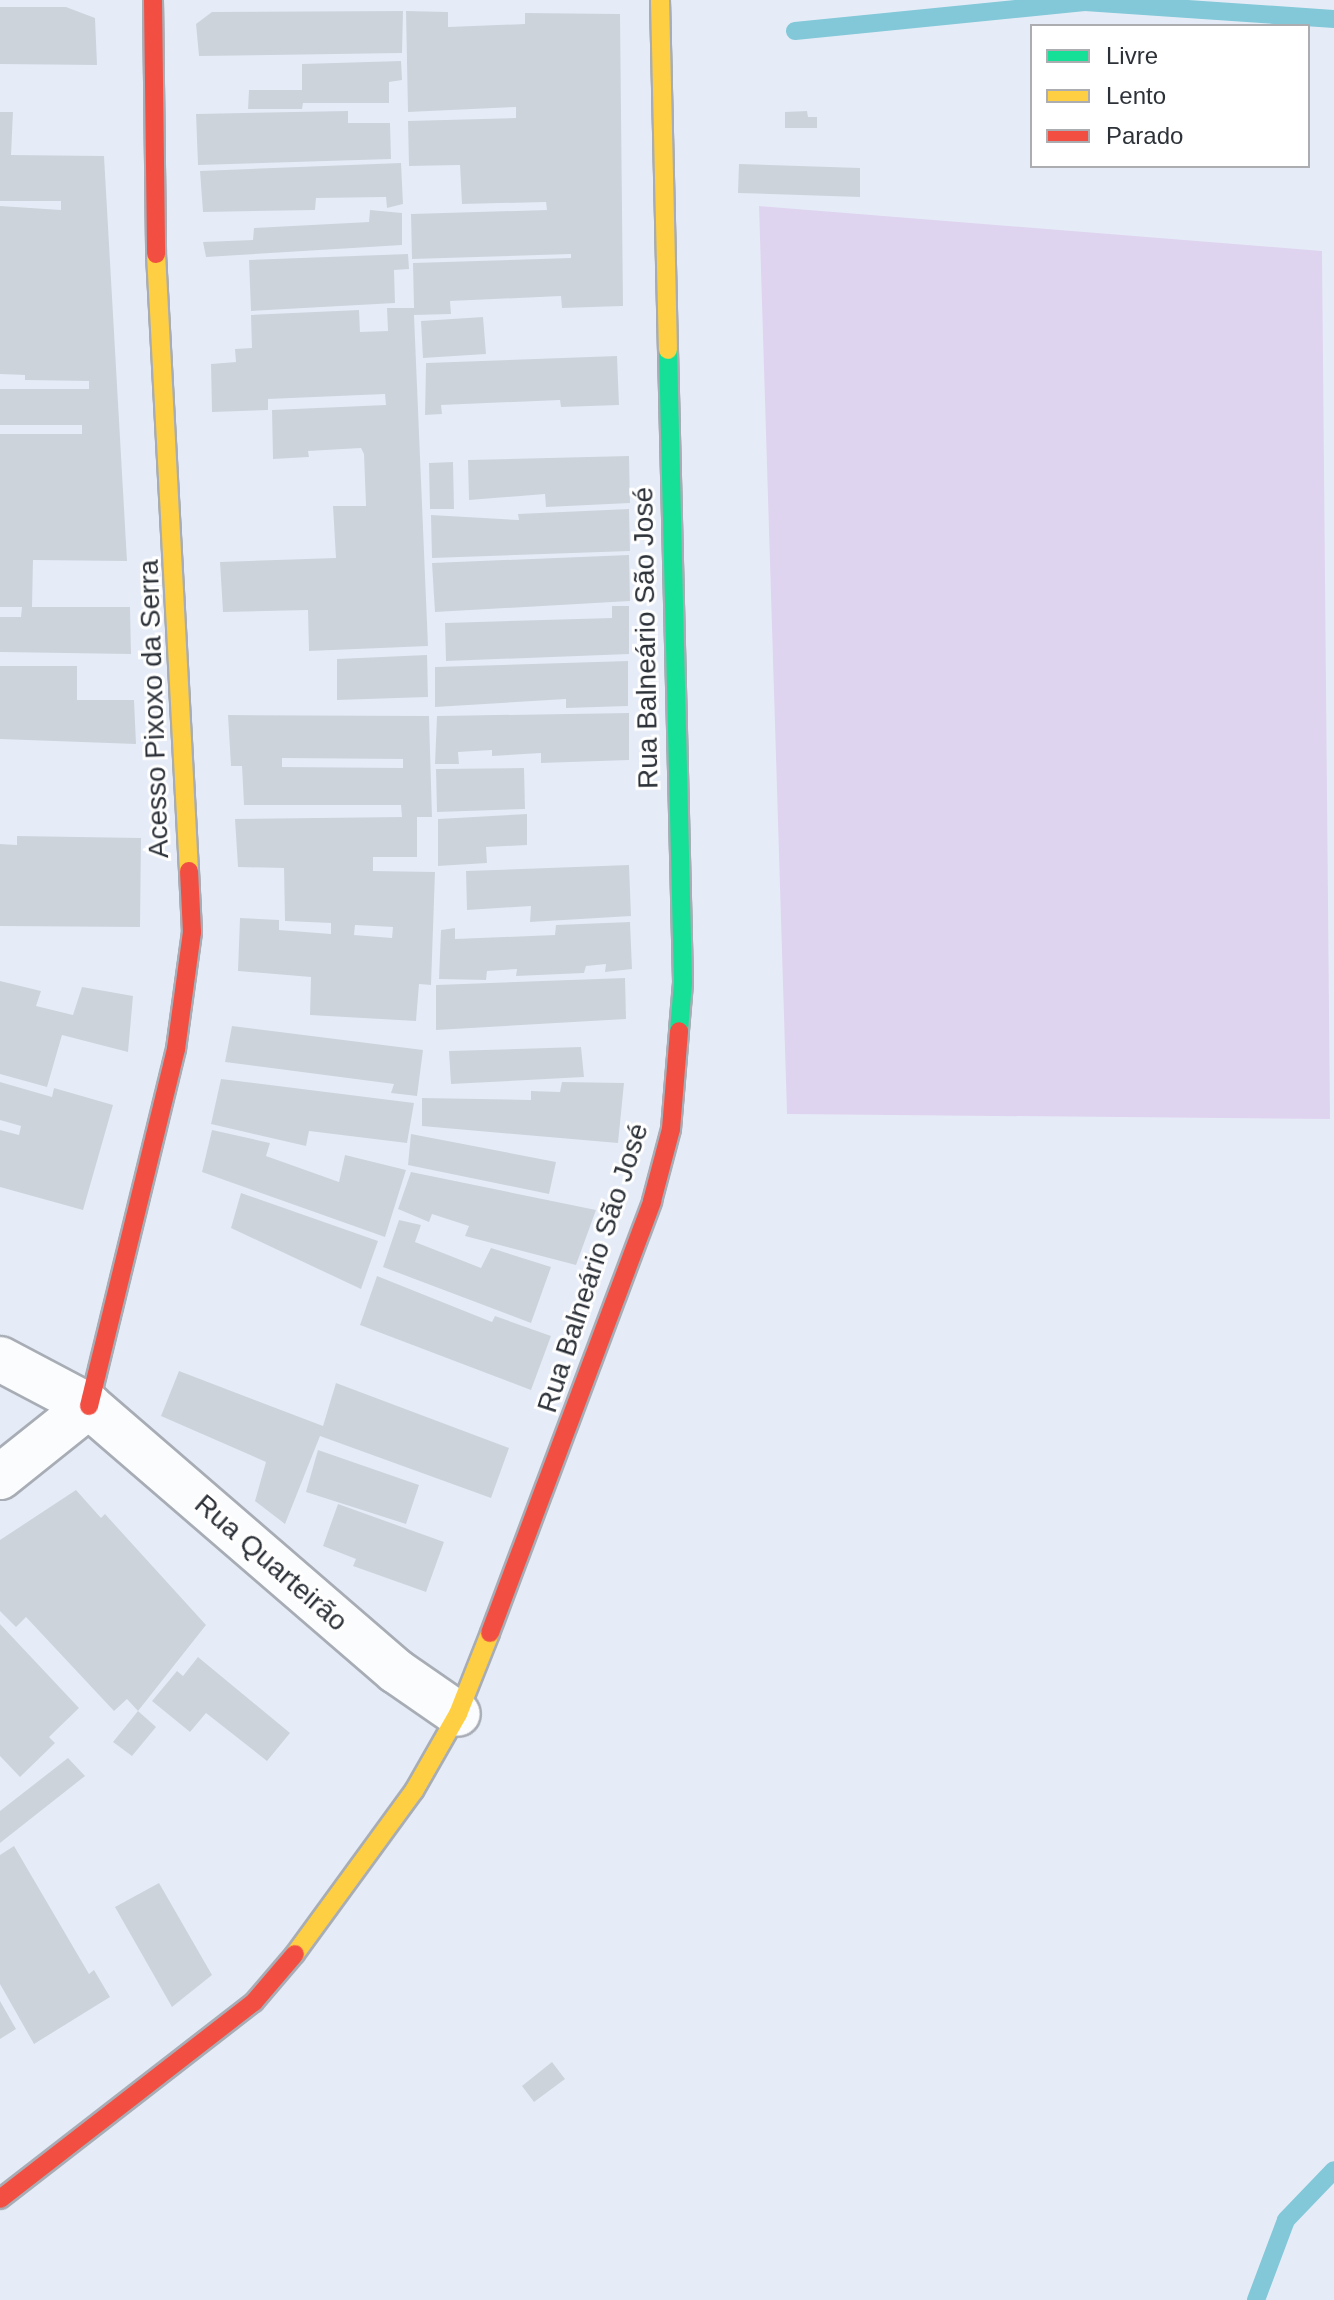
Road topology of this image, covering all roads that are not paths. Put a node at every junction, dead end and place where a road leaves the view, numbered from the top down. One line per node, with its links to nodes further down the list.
1 (153, 0): 4 (street, Acesso Pixoxo da Serra)
2 (660, 0): 6 (street, Rua Balneário São José)
3 (0, 1359): 4 (street, Rua Quarteirão)
4 (89, 1406): 5 (street); 6 (street, Rua Quarteirão)
5 (0, 1477)
6 (458, 1714): 7 (street, Rua Balneário São José)
7 (0, 2199)

